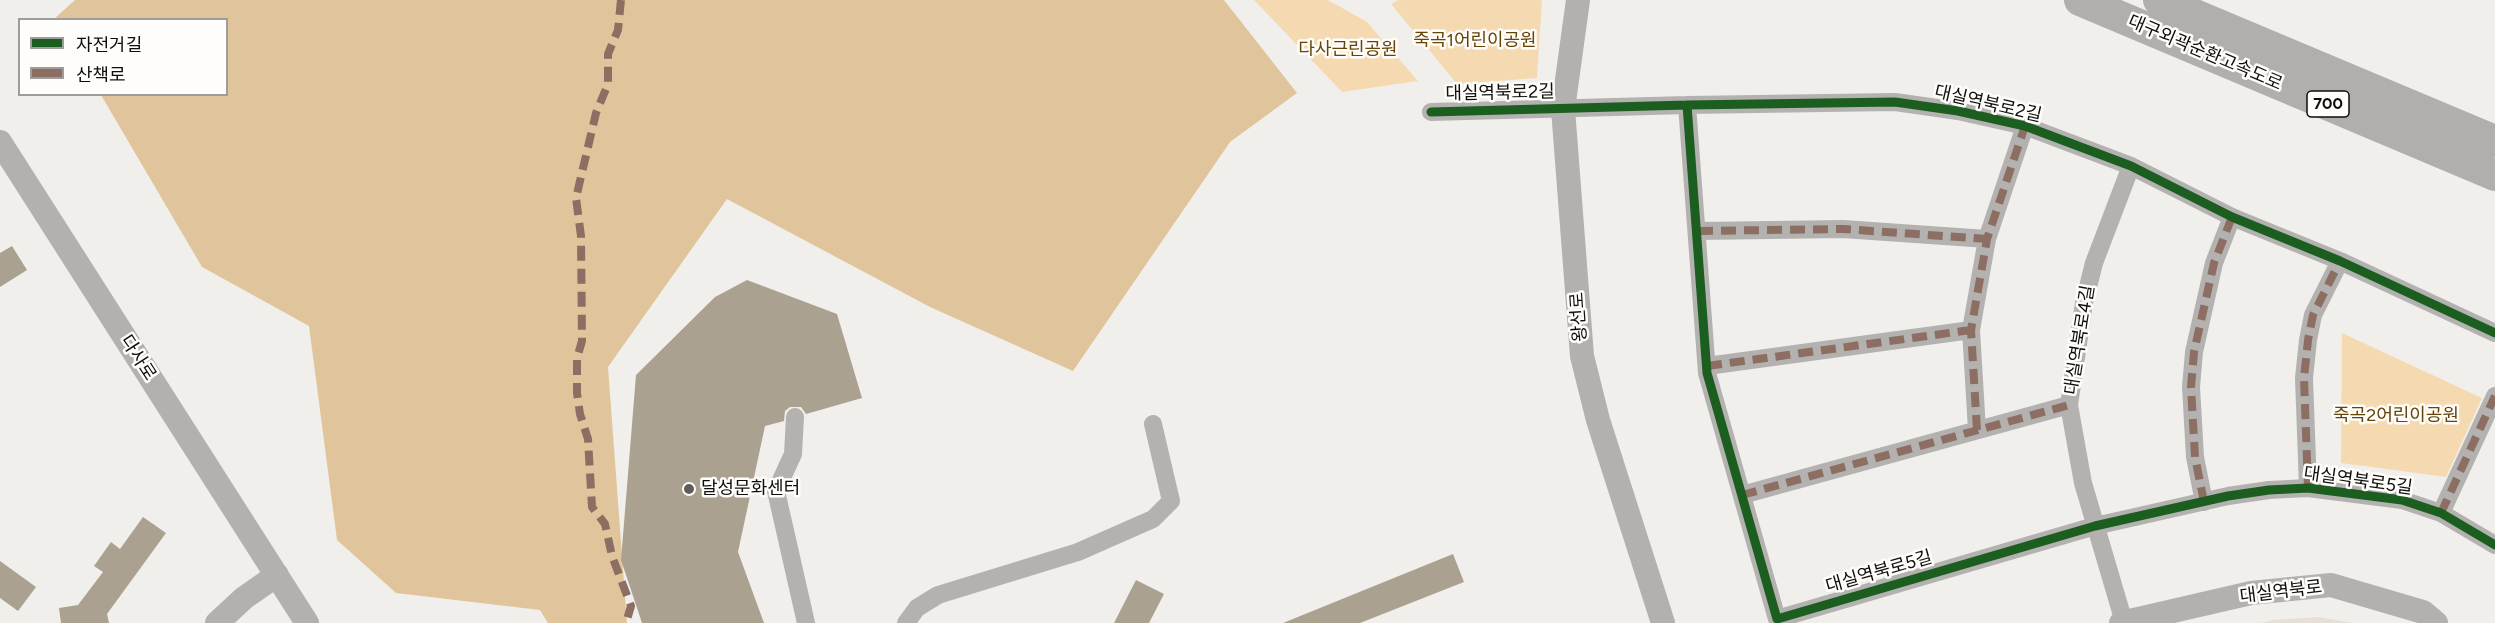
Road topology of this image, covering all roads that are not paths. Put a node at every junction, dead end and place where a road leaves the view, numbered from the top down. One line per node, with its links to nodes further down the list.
1 (1578, 0): 5 (street, 왕선로)
2 (2080, 0): 11 (highway, 대구외곽순환고속도로 / 700)
3 (2171, 5): 8 (highway, 대구외곽순환고속도로 / 700)
4 (1687, 105): 5 (street, 대실역북로2길); 7 (street, 대실역북로2길); 13 (street, 대실역북로5길)
5 (1563, 109): 6 (street, 대실역북로2길); 35 (street, 왕선로)
6 (1431, 112)
7 (2025, 126): 10 (street, 대실역북로2길); 14 (street, 대실역북로2길)
8 (2495, 141)
9 (0, 142): 30 (street, 다사로)
10 (2131, 165): 12 (street, 대실역북로2길); 20 (street, 대실역북로4길)
11 (2495, 175)
12 (2232, 217): 15 (street, 대실역북로2길); 26 (street)
13 (1698, 231): 14 (street); 18 (street, 대실역북로5길)
14 (1987, 240): 16 (street, 대실역북로2길)
15 (2340, 261): 17 (street, 대실역북로2길); 24 (street)
16 (1971, 330): 18 (street); 23 (street, 대실역북로2길)
17 (2495, 333)
18 (1707, 366): 25 (street, 대실역북로5길)
19 (2495, 396): 27 (street)
20 (2069, 405): 23 (street); 28 (street, 대실역북로4길)
21 (795, 417): 33 (street)
22 (1153, 424): 34 (street)
23 (1977, 430): 25 (street)
24 (2308, 488): 26 (street, 대실역북로5길); 27 (street, 대실역북로5길)
25 (1742, 495): 28 (street, 대실역북로5길)
26 (2204, 502): 28 (street, 대실역북로5길)
27 (2441, 513): 29 (street, 대실역북로5길)
28 (2095, 526): 36 (street, 대실역북로4길)
29 (2495, 545)
30 (277, 575): 31 (street); 32 (street, 다사로)
31 (217, 623)
32 (308, 623)
33 (806, 623)
34 (906, 623)
35 (1663, 623)
36 (2123, 623): 37 (street, 대실역북로)
37 (2436, 623)

